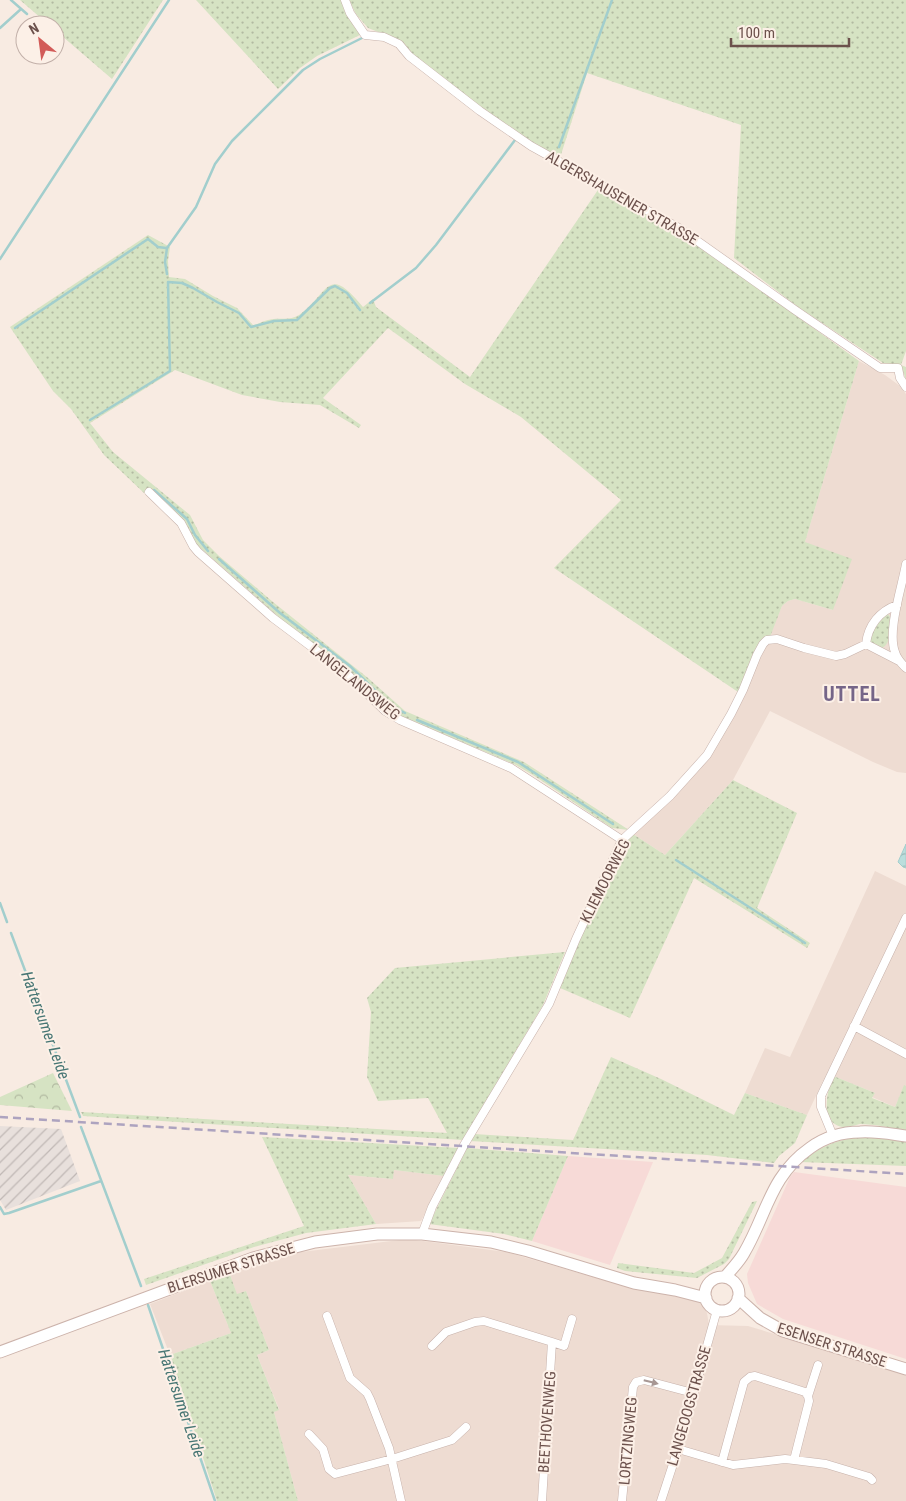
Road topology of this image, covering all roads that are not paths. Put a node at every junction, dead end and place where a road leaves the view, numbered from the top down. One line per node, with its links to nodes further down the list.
1 (345, 0): 2 (street, ALGERSHAUSENER STRASSE)
2 (906, 387)
3 (149, 492): 9 (street, LANGELANDSWEG)
4 (906, 564): 5 (street)
5 (897, 605): 6 (street); 7 (street)
6 (866, 644): 7 (street); 9 (street, KLIEMOORWEG)
7 (899, 661): 8 (street)
8 (906, 668)
9 (622, 840): 15 (street, KLIEMOORWEG)
10 (906, 918): 11 (street)
11 (854, 1026): 12 (street); 13 (street)
12 (906, 1054)
13 (833, 1136): 14 (main road); 16 (main road)
14 (906, 1136)
15 (422, 1234): 17 (main road, BLERSUMER STRASSE); 24 (main road, BLERSUMER STRASSE)
16 (730, 1280): 17 (main road); 18 (main road)
17 (706, 1292): 19 (main road)
18 (735, 1302): 19 (main road); 26 (main road, ESENSER STRASSE)
19 (717, 1310): 27 (street, LANGEOOGSTRASSE)
20 (327, 1316): 32 (street)
21 (572, 1319): 22 (street)
22 (552, 1342): 23 (street); 37 (street, BEETHOVENWEG)
23 (432, 1346)
24 (0, 1352)
25 (818, 1365): 28 (street)
26 (906, 1369)
27 (693, 1393): 31 (street, LANGEOOGSTRASSE); 38 (street, LORTZINGWEG, one-way to 27)
28 (808, 1396): 33 (street); 34 (street)
29 (466, 1427): 32 (street)
30 (309, 1434): 32 (street)
31 (678, 1449): 34 (street); 39 (street, LANGEOOGSTRASSE)
32 (392, 1459): 36 (street)
33 (794, 1460): 34 (street); 35 (street)
34 (722, 1462)
35 (872, 1480)
36 (401, 1501)
37 (542, 1501)
38 (622, 1501)
39 (661, 1501)

